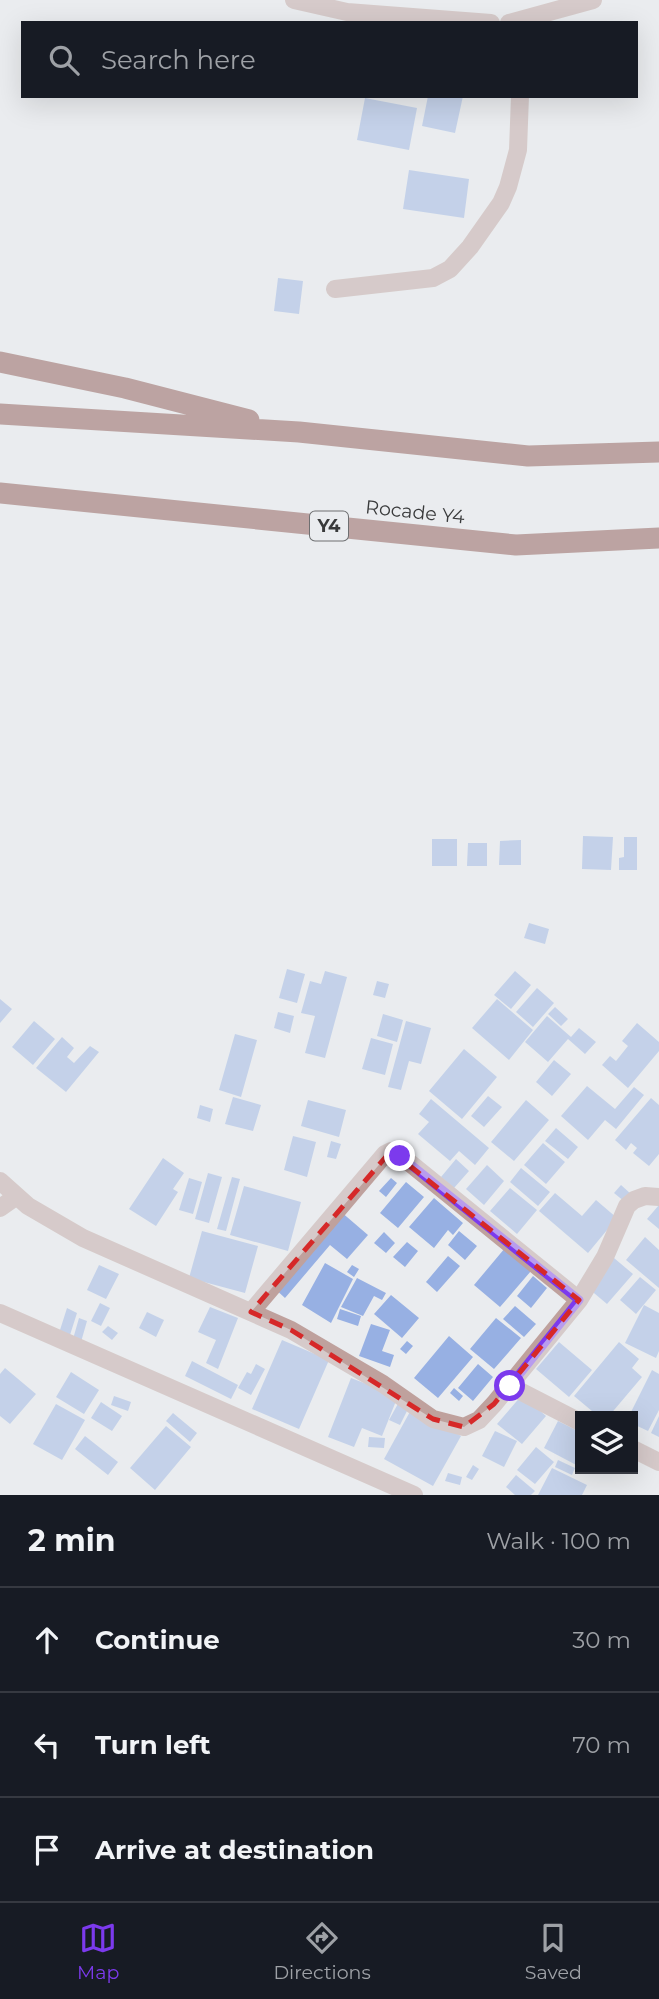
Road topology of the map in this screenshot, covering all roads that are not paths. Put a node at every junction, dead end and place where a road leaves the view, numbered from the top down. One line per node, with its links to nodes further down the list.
1 (294, 0): 3 (street)
2 (593, 0): 4 (street)
3 (465, 21)
4 (516, 21)
5 (520, 98): 6 (street)
6 (335, 289)
7 (0, 362): 9 (highway)
8 (0, 414): 9 (highway)
9 (299, 432): 10 (highway)
10 (659, 452)
11 (0, 493): 12 (highway, Rocade Y4 / Y4)
12 (659, 538)
13 (0, 1181): 14 (street)
14 (17, 1196): 16 (street); 18 (street)
15 (659, 1197): 17 (street)
16 (0, 1208)
17 (579, 1300): 18 (street); 20 (street)
18 (250, 1312): 20 (street)
19 (0, 1313): 24 (street)
20 (510, 1386): 21 (street)
21 (575, 1419)
22 (638, 1452): 23 (street)
23 (659, 1462)
24 (413, 1495)

